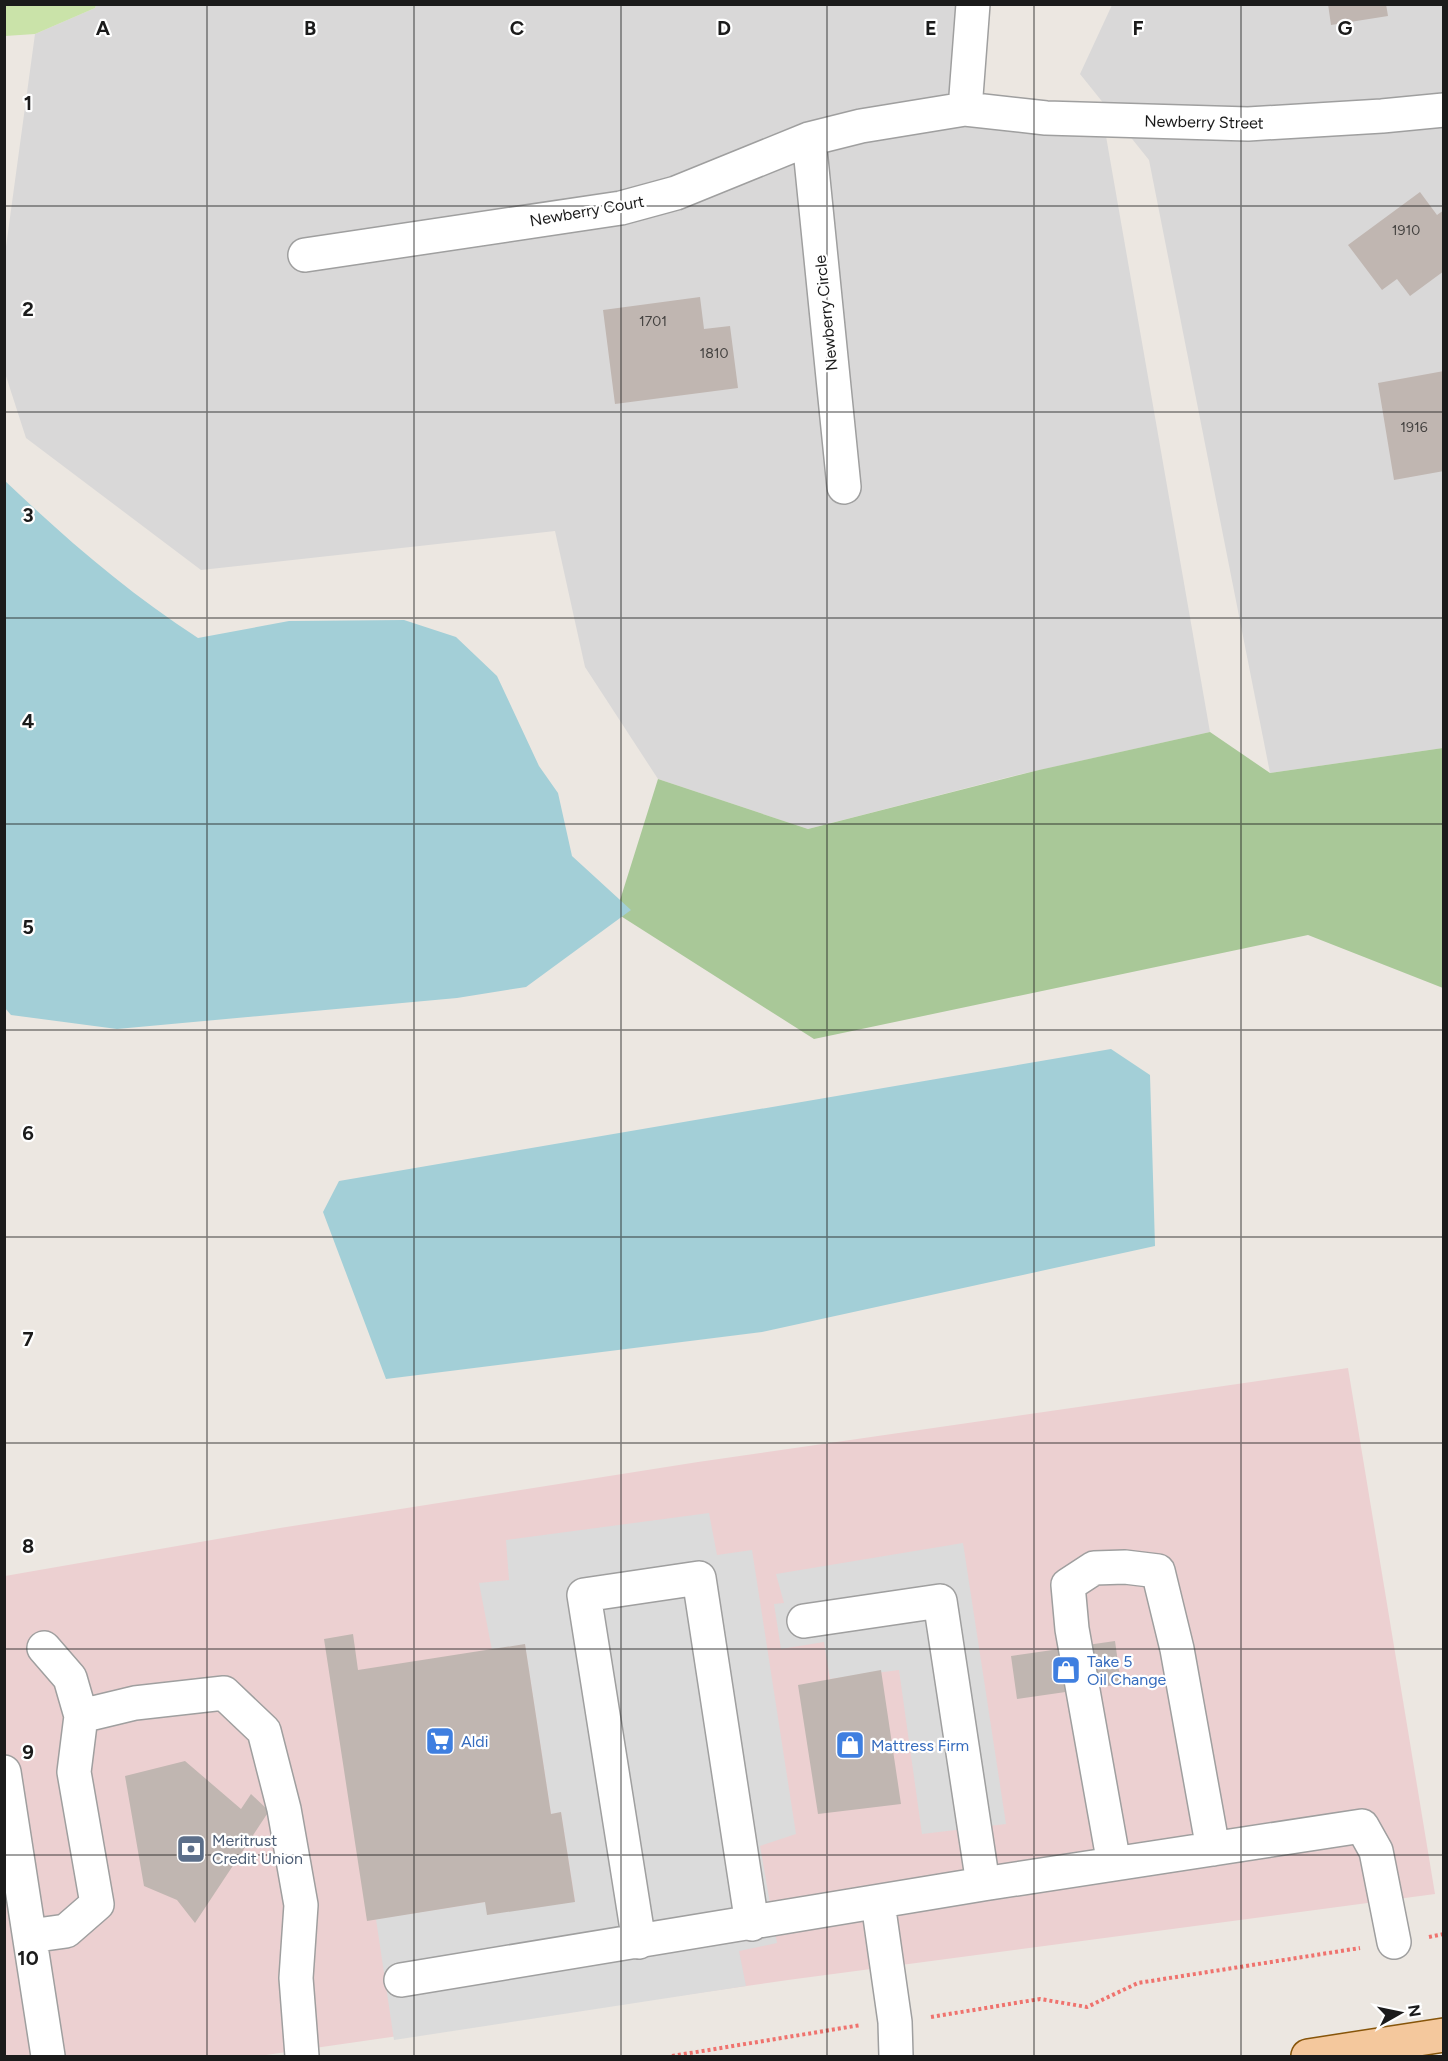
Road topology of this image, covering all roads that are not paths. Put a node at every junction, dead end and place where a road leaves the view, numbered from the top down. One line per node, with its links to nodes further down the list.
1 (973, 4): 2 (street)
2 (965, 109): 3 (street, Newberry Street); 4 (street, Newberry Court)
3 (1443, 110)
4 (809, 139): 5 (street, Newberry Court); 6 (street, Newberry Circle)
5 (305, 255)
6 (844, 487)
7 (804, 1622): 13 (street)
8 (44, 1648): 9 (street)
9 (81, 1716): 16 (street); 22 (street)
10 (4, 1772): 16 (street)
11 (1213, 1849): 12 (street); 12 (street); 18 (street)
12 (1114, 1864): 13 (street)
13 (983, 1884): 14 (street)
14 (878, 1903): 15 (street); 23 (street)
15 (752, 1924): 17 (street); 17 (street)
16 (30, 1936): 21 (street)
17 (639, 1942): 19 (street)
18 (1394, 1942)
19 (401, 1980)
20 (1443, 2036): 24 (main road)
21 (41, 2055)
22 (302, 2056)
23 (896, 2056)
24 (1308, 2056)

